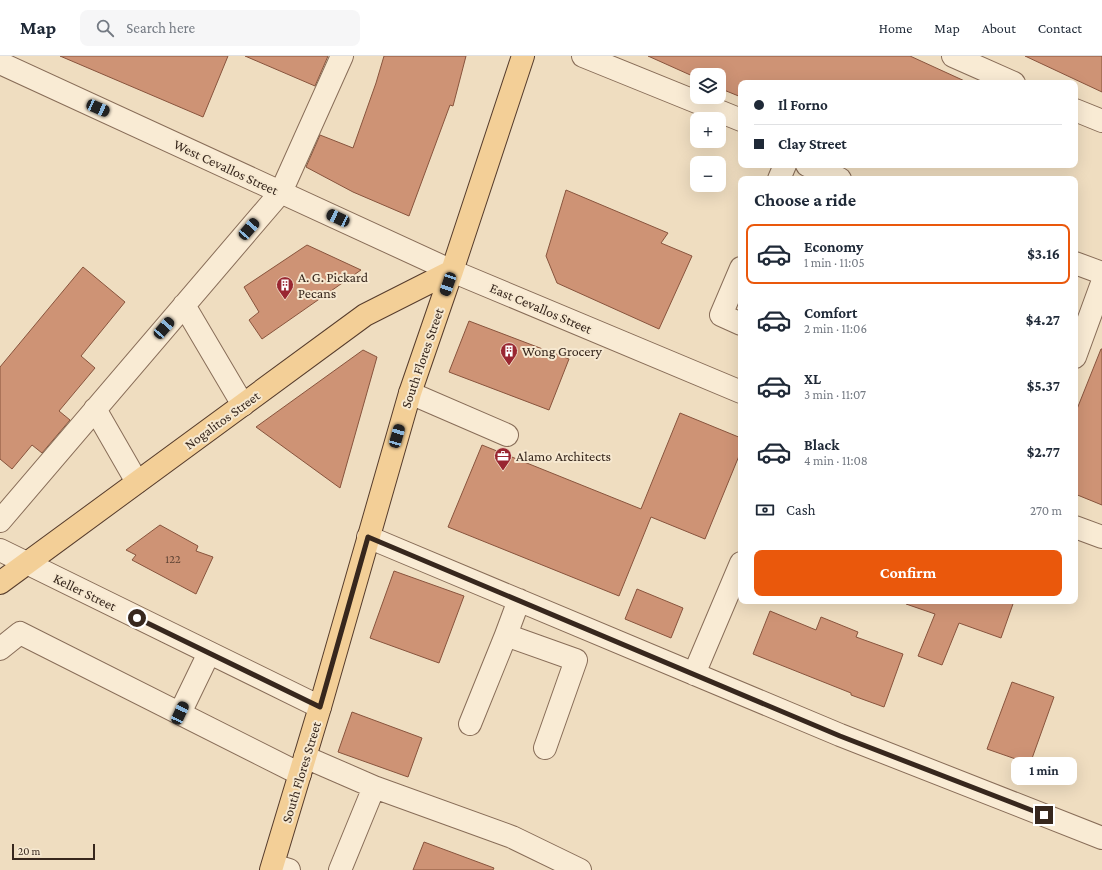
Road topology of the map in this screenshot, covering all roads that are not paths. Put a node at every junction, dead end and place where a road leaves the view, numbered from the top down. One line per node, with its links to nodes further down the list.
1 (342, 56): 12 (street)
2 (523, 56): 14 (main road, South Flores Street)
3 (583, 56): 8 (street)
4 (952, 56): 6 (street)
5 (0, 63): 12 (street, West Cevallos Street)
6 (1007, 80)
7 (1078, 111): 9 (street)
8 (738, 119)
9 (1102, 122)
10 (815, 168): 11 (street)
11 (833, 176)
12 (281, 192): 14 (street, West Cevallos Street); 18 (street)
13 (1078, 264): 15 (street)
14 (452, 271): 21 (street, East Cevallos Street); 22 (main road, South Flores Street); 23 (main road, Nogalitos Street)
15 (1102, 273)
16 (738, 275): 19 (street)
17 (1102, 283): 20 (street)
18 (184, 305): 23 (street); 24 (street)
19 (738, 323)
20 (1078, 349)
21 (738, 391)
22 (410, 393): 25 (street); 29 (main road, South Flores Street)
23 (243, 405): 26 (main road, Nogalitos Street)
24 (95, 409): 26 (street); 27 (street)
25 (507, 435)
26 (137, 482): 32 (main road, Nogalitos Street)
27 (0, 521)
28 (1078, 528): 30 (street)
29 (368, 537): 35 (street); 40 (main road, South Flores Street)
30 (1102, 538)
31 (0, 550): 32 (street, Keller Street)
32 (27, 563): 34 (main road, Nogalitos Street); 38 (street, Keller Street)
33 (738, 570): 39 (street)
34 (0, 583)
35 (519, 600): 36 (street); 39 (street)
36 (506, 635): 42 (street); 43 (street)
37 (0, 649): 41 (street)
38 (209, 653): 40 (street, Keller Street); 41 (street)
39 (694, 674): 46 (street)
40 (320, 707): 44 (main road, South Flores Street)
41 (180, 713): 44 (street)
42 (470, 724)
43 (545, 748)
44 (303, 765): 45 (street); 47 (main road, South Flores Street)
45 (374, 787): 48 (street); 49 (street)
46 (1102, 838)
47 (278, 868)
48 (340, 870)
49 (580, 870)

